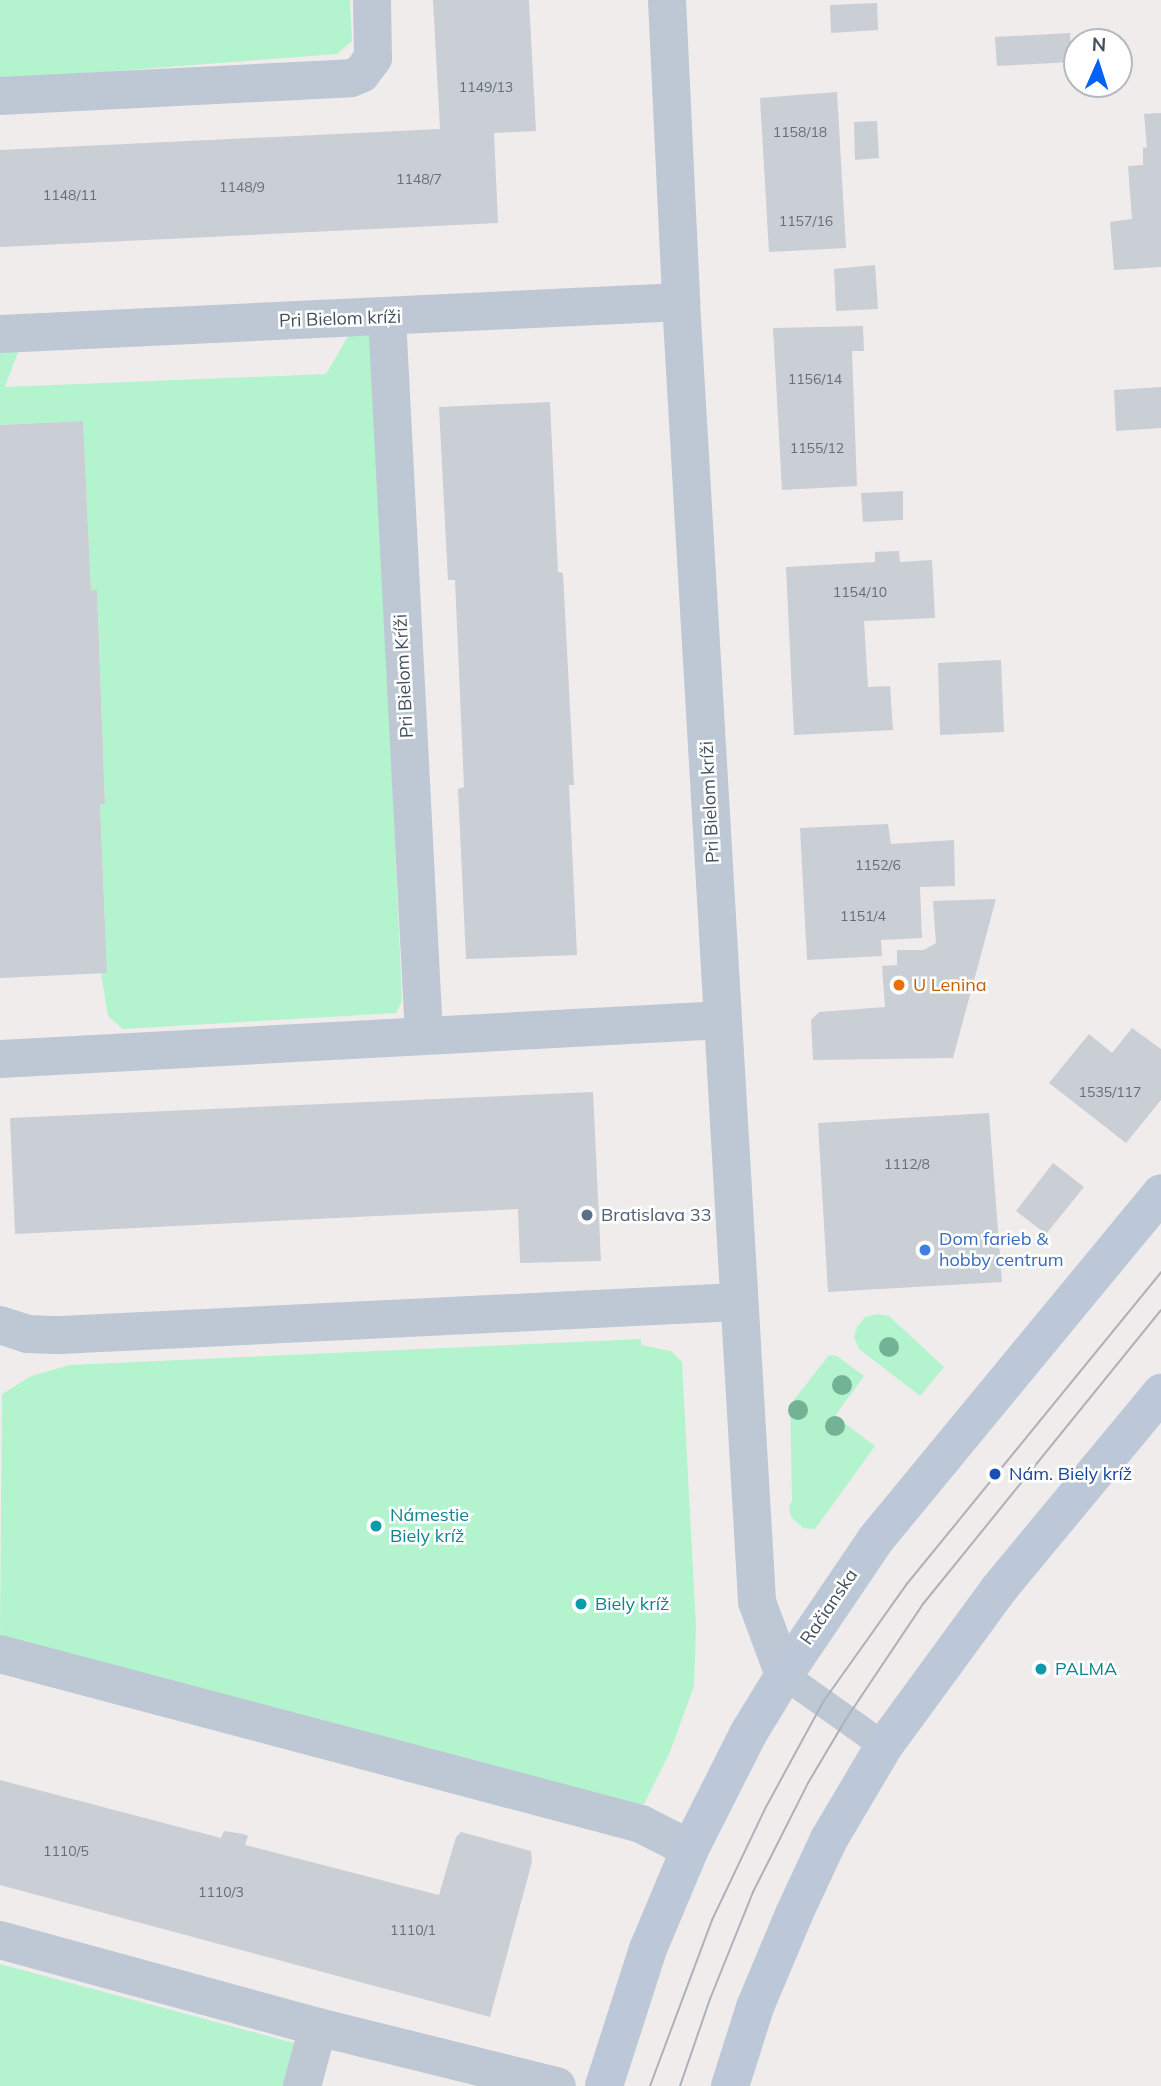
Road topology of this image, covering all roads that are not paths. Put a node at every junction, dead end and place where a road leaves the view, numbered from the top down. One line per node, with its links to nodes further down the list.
1 (372, 0): 3 (street)
2 (667, 0): 4 (street, Pri Bielom kríži)
3 (0, 96)
4 (681, 302): 5 (street, Pri Bielom kríži); 7 (street, Pri Bielom kríži)
5 (387, 317): 6 (street, Pri Bielom kríži); 8 (street, Pri Bielom Kríži)
6 (0, 334)
7 (723, 1020): 8 (street); 11 (street, Pri Bielom kríži)
8 (424, 1034): 9 (street)
9 (0, 1059)
10 (1161, 1193): 15 (main road, Račianska)
11 (737, 1302): 12 (street); 15 (street)
12 (0, 1325)
13 (1161, 1393): 16 (main road)
14 (0, 1654): 17 (street)
15 (784, 1675): 16 (lane); 17 (main road, Račianska)
16 (884, 1745): 23 (main road)
17 (690, 1849): 22 (main road, Račianska)
18 (0, 1940): 19 (street)
19 (318, 2027): 20 (street); 21 (street)
20 (302, 2086)
21 (557, 2086)
22 (604, 2086)
23 (730, 2086)

